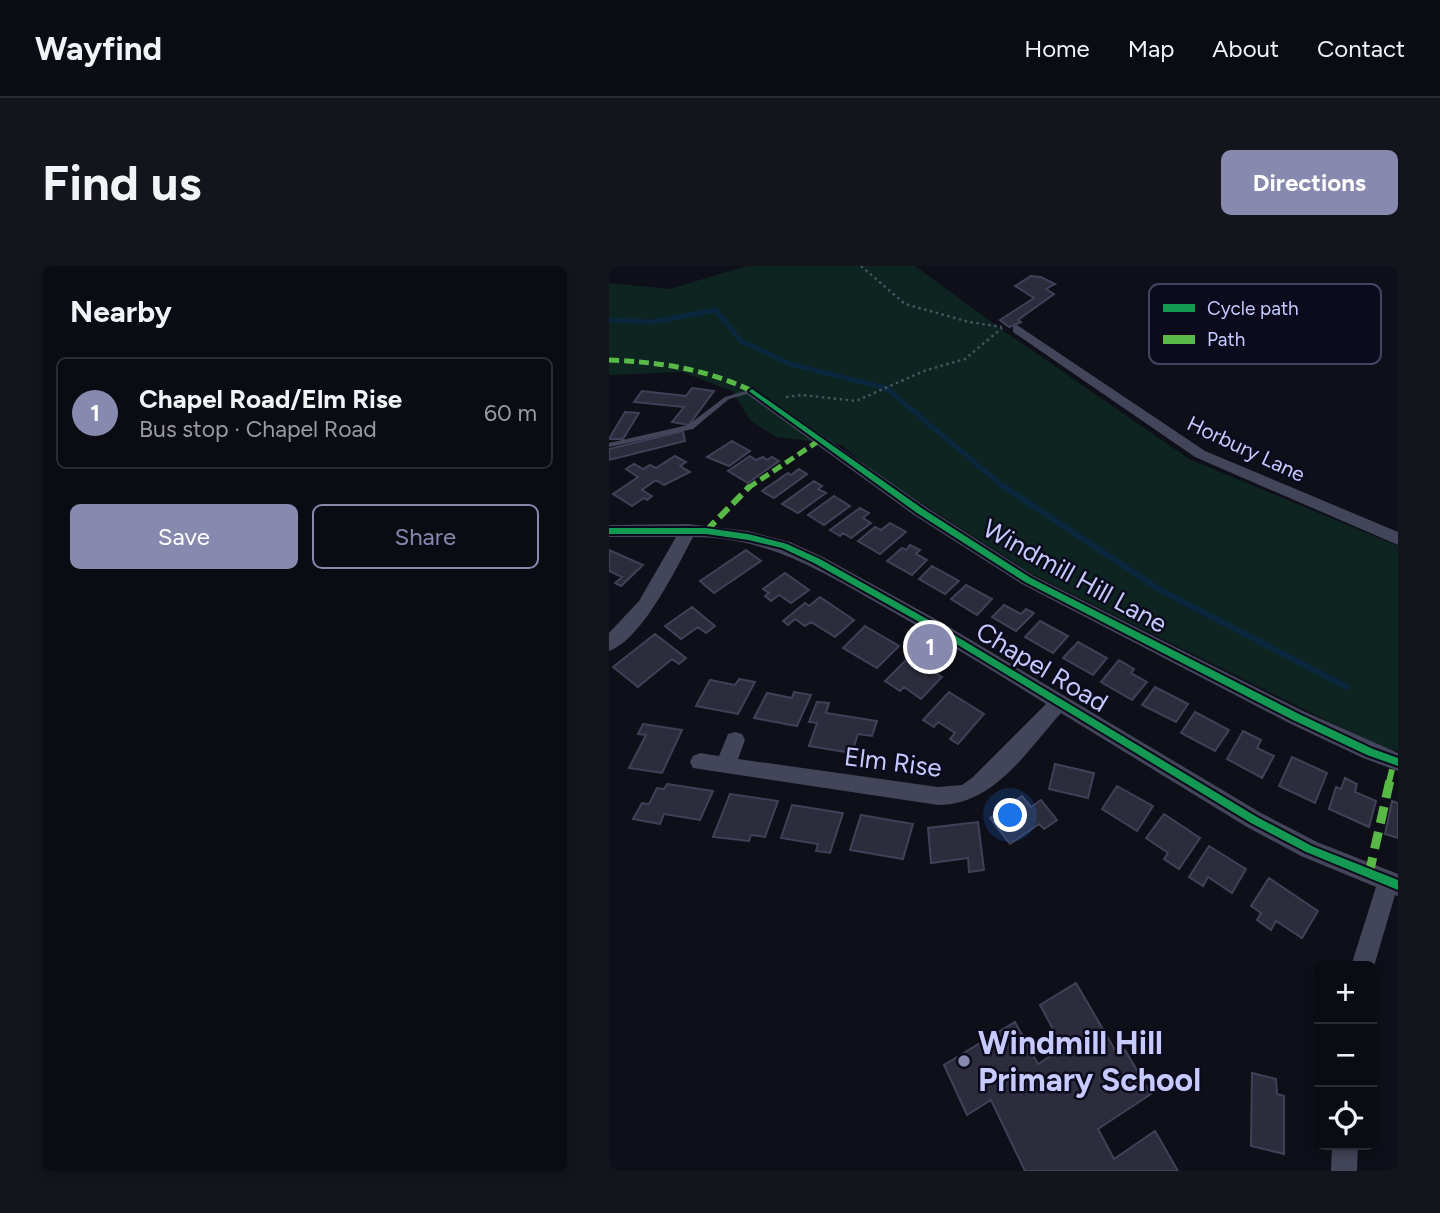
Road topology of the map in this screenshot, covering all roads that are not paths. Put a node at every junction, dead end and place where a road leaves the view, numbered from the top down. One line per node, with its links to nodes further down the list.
1 (1017, 329): 6 (street, Horbury Lane)
2 (752, 391): 3 (lane); 11 (street, Windmill Hill Lane)
3 (609, 445)
4 (688, 530): 5 (street, Chapel Road); 7 (street); 8 (street, Chapel Road)
5 (609, 531)
6 (1398, 539)
7 (609, 644)
8 (1060, 702): 12 (street, Elm Rise); 13 (street, Chapel Road)
9 (735, 740): 12 (street)
10 (701, 762): 12 (street, Elm Rise)
11 (1398, 762)
12 (726, 764)
13 (1393, 884): 14 (street)
14 (1365, 961)
15 (1345, 1150): 16 (street)
16 (1344, 1171)

